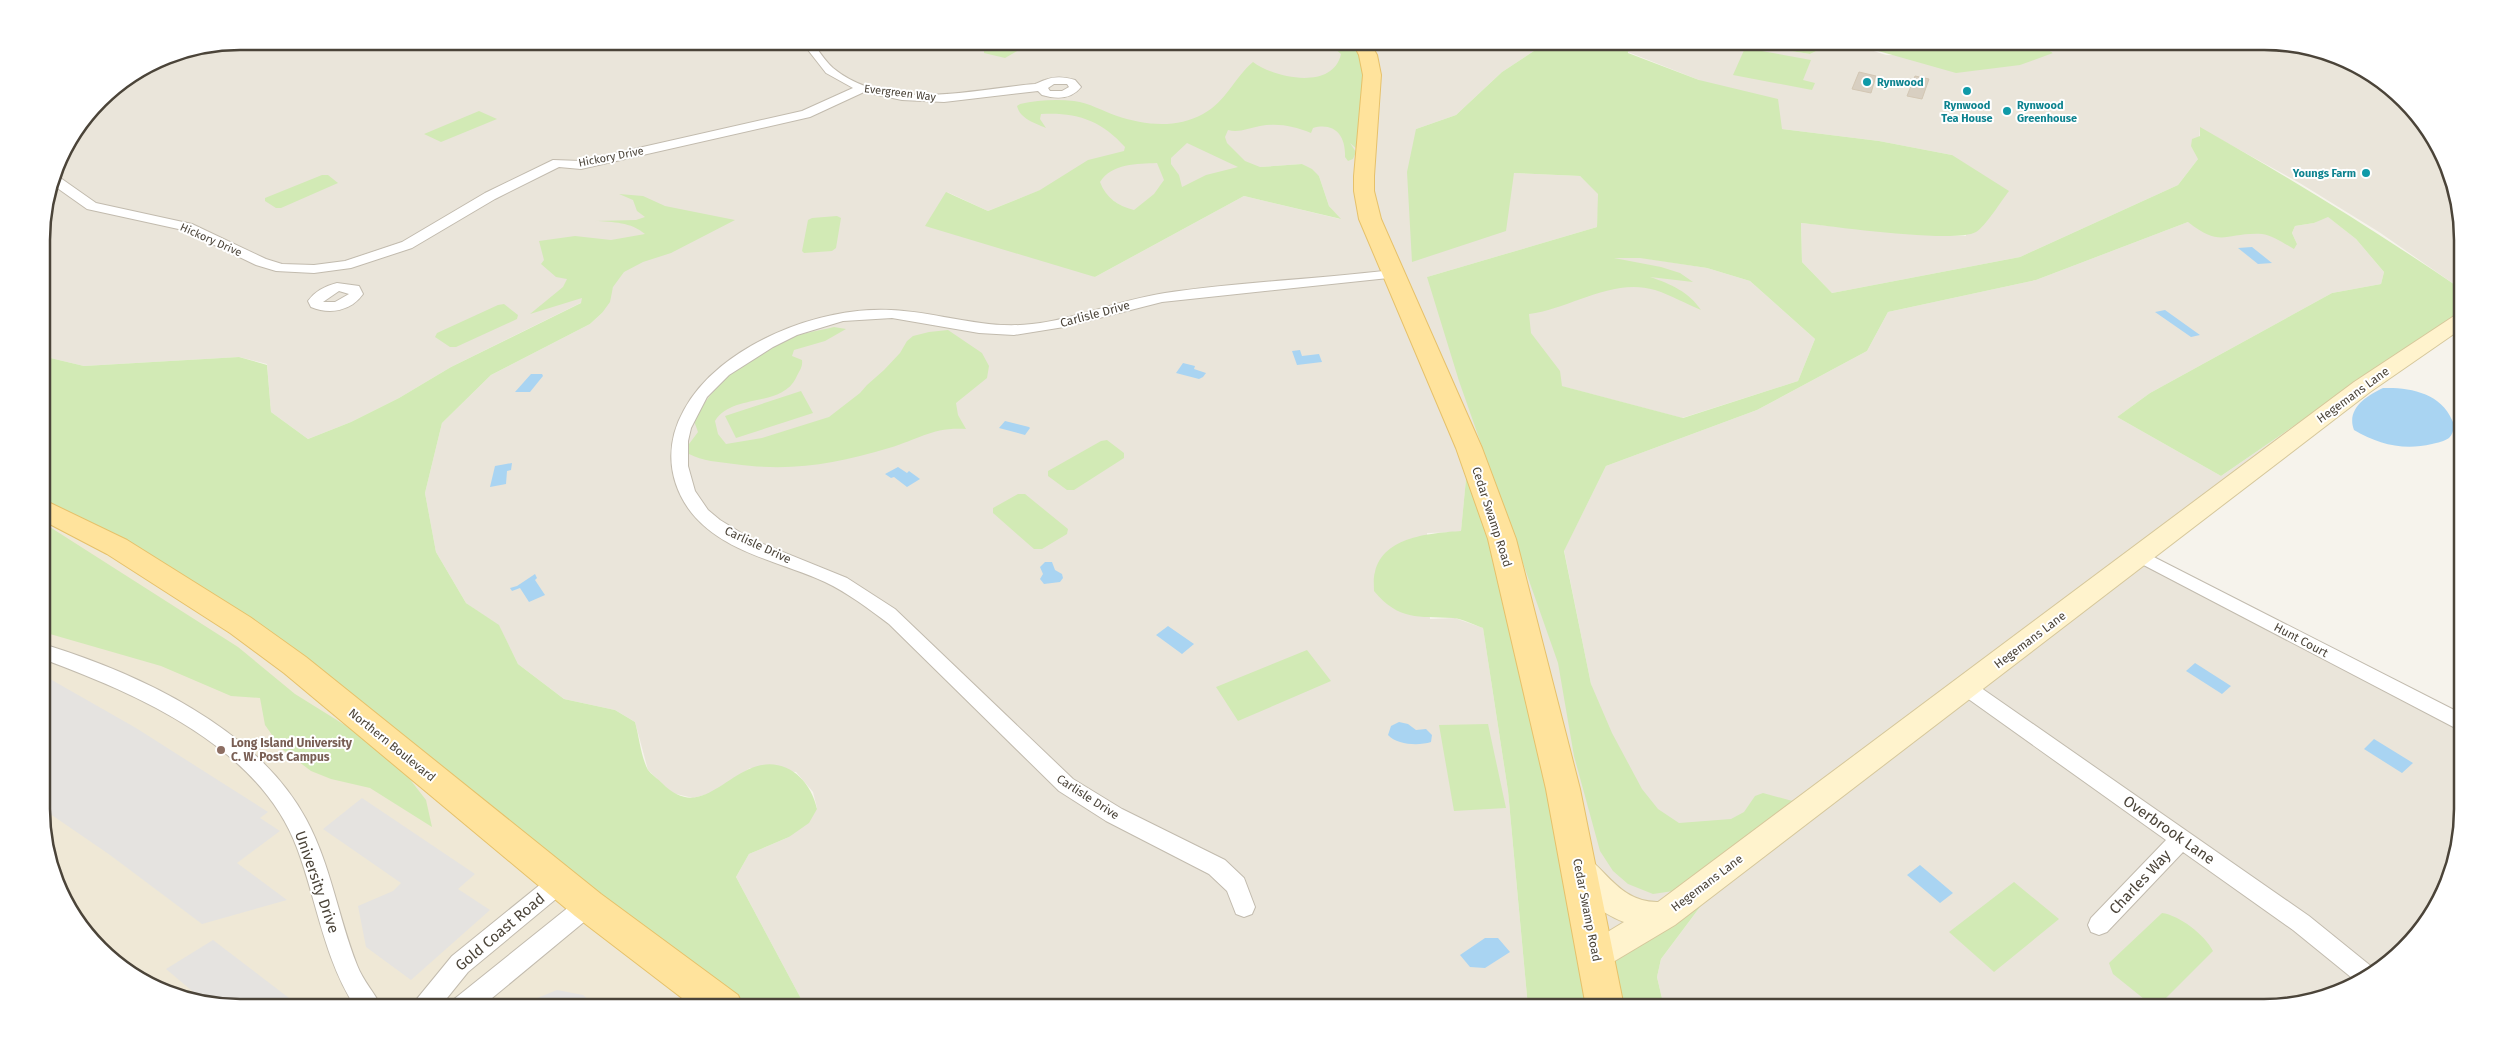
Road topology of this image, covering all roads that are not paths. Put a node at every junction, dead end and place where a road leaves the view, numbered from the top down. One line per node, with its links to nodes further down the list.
1 (813, 50): 4 (street, Evergreen Way)
2 (1365, 50): 7 (main road, Cedar Swamp Road)
3 (1042, 87): 4 (street, Evergreen Way)
4 (861, 89): 6 (street, Hickory Drive)
5 (59, 183): 6 (street, Hickory Drive)
6 (346, 264): 8 (street)
7 (1393, 274): 16 (main road, Cedar Swamp Road); 19 (street, Carlisle Drive)
8 (337, 287)
9 (2454, 325): 11 (street, Hegemans Lane)
10 (50, 512): 17 (main road, Northern Boulevard)
11 (2140, 556): 13 (street, Hegemans Lane); 14 (street, Hunt Court)
12 (50, 654): 24 (street, University Drive)
13 (1967, 688): 15 (street, Overbrook Lane); 20 (street, Hegemans Lane)
14 (2454, 720)
15 (2181, 838): 21 (street, Charles Way); 23 (street, Overbrook Lane)
16 (1579, 869): 20 (street); 22 (main road, Cedar Swamp Road)
17 (560, 882): 18 (main road, Northern Boulevard); 25 (street, Gold Coast Road)
18 (588, 905): 26 (street); 27 (main road, Northern Boulevard)
19 (1244, 906)
20 (1664, 916): 22 (street, Hegemans Lane)
21 (2099, 926)
22 (1597, 955): 28 (main road, Cedar Swamp Road)
23 (2363, 972)
24 (365, 999)
25 (431, 999)
26 (472, 999)
27 (713, 999)
28 (1604, 999)

